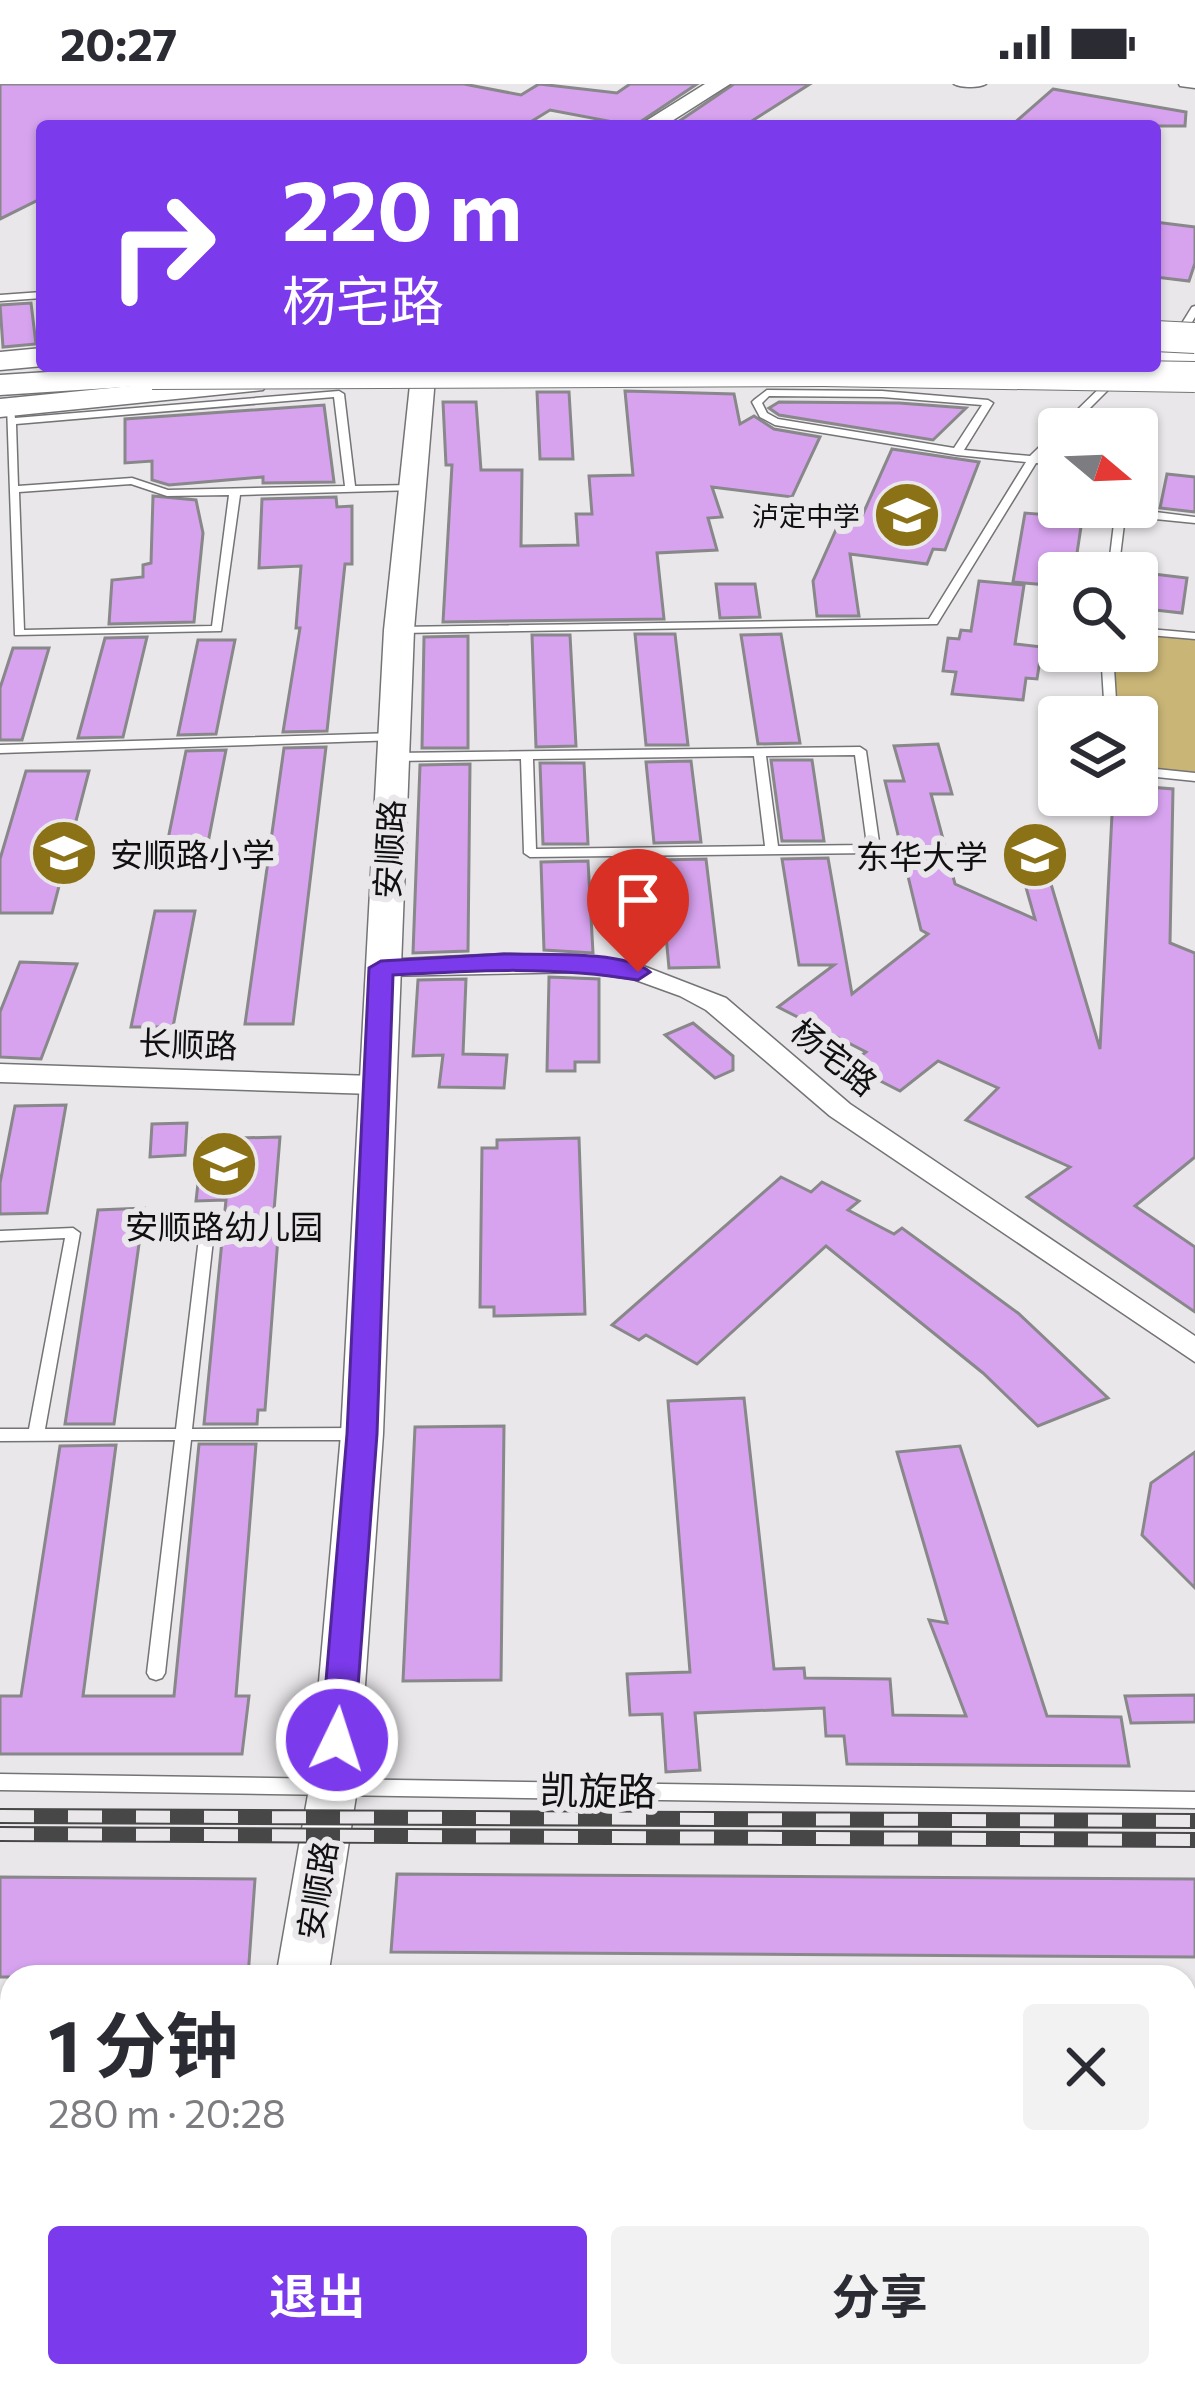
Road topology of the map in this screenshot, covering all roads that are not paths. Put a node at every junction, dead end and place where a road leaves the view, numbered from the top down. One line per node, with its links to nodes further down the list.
1 (720, 84): 6 (street)
2 (958, 84): 3 (lane)
3 (982, 84)
4 (1184, 84): 5 (lane)
5 (1195, 86)
6 (659, 120)
7 (1195, 291): 10 (lane)
8 (36, 295): 9 (lane)
9 (0, 298)
10 (1177, 345)
11 (36, 358): 12 (main road)
12 (0, 361)
13 (36, 369): 14 (highway)
14 (0, 372)
15 (204, 372): 18 (highway, bridge)
16 (379, 372): 21 (main road)
17 (424, 372): 28 (street, 安顺路)
18 (152, 374): 19 (highway, bridge); 21 (highway)
19 (1118, 375): 20 (highway, bridge); 22 (lane)
20 (1195, 376)
21 (5, 405): 27 (lane); 29 (lane)
22 (1084, 408)
23 (956, 452): 23 (lane); 25 (lane)
24 (1038, 454): 25 (lane)
25 (1033, 459): 26 (lane); 33 (lane)
26 (1038, 460)
27 (350, 487): 28 (lane); 30 (lane)
28 (412, 488): 33 (street, 安顺路)
29 (14, 489): 30 (lane); 30 (lane)
30 (235, 491)
31 (1158, 515): 32 (lane)
32 (1195, 520)
33 (399, 630): 36 (street, 安顺路)
34 (1158, 633): 35 (lane)
35 (1195, 636)
36 (395, 747): 37 (lane); 39 (lane); 43 (street, 安顺路)
37 (0, 749)
38 (759, 752): 39 (lane); 42 (lane); 42 (lane)
39 (527, 755): 42 (lane)
40 (1158, 773): 41 (lane)
41 (1195, 777)
42 (772, 850)
43 (381, 968): 45 (street, 安顺路); 48 (street, 杨宅路)
44 (0, 1073): 45 (street, 长顺路)
45 (374, 1085): 50 (street, 安顺路)
46 (209, 1213): 49 (lane)
47 (0, 1236): 52 (lane)
48 (1195, 1351)
49 (185, 1434): 50 (lane); 52 (lane); 53 (lane)
50 (362, 1434): 55 (street, 安顺路)
51 (0, 1435): 52 (lane)
52 (36, 1435)
53 (156, 1672)
54 (0, 1782): 55 (lane, 凯旋路)
55 (334, 1783): 56 (lane, 凯旋路); 57 (street, 安顺路)
56 (1195, 1800)
57 (304, 1965)

